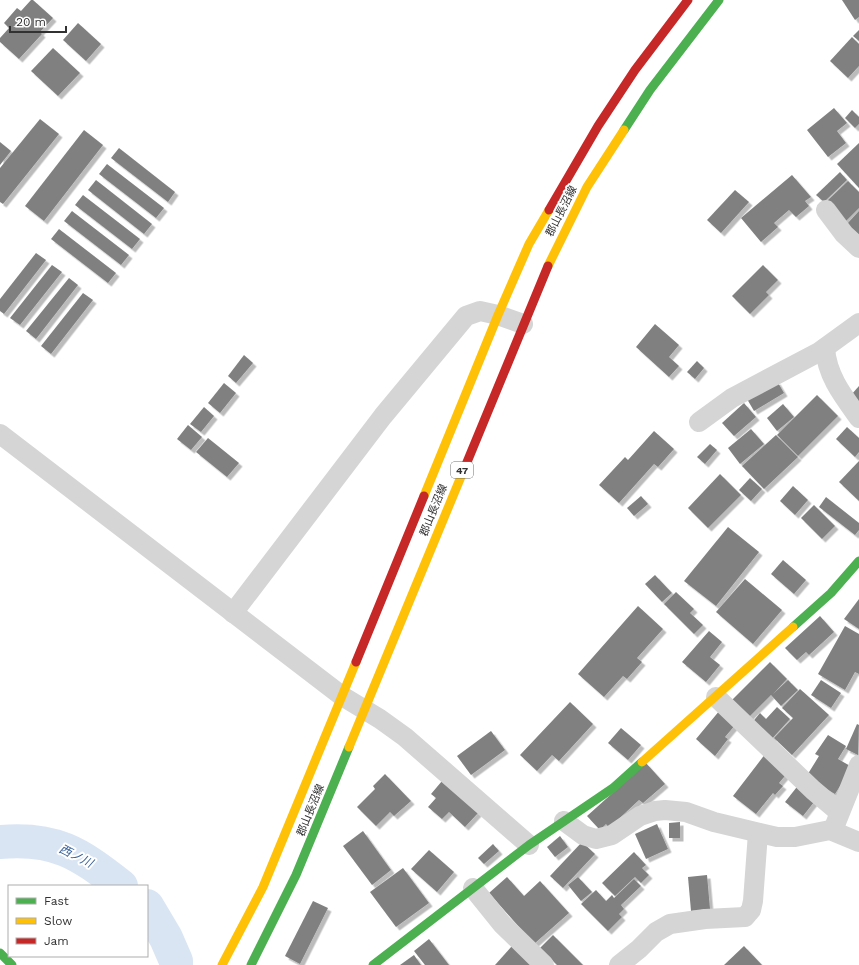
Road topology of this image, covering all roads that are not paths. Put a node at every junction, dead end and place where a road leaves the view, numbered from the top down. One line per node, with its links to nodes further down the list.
1 (688, 0): 5 (main road, 郡山長沼線 / 47)
2 (719, 0): 7 (main road, 郡山長沼線 / 47)
3 (826, 210): 4 (street)
4 (859, 248)
5 (498, 315): 7 (street); 13 (street); 14 (main road, 郡山長沼線 / 47)
6 (859, 322): 8 (street)
7 (523, 324): 16 (main road, 郡山長沼線 / 47)
8 (825, 348): 9 (street); 10 (street)
9 (859, 418)
10 (699, 422)
11 (0, 434): 13 (street)
12 (859, 561): 15 (main road)
13 (232, 613): 14 (street)
14 (342, 696): 16 (street); 26 (main road, 郡山長沼線 / 47)
15 (716, 697): 18 (main road); 19 (street)
16 (363, 709): 22 (street); 27 (main road, 郡山長沼線 / 47)
17 (859, 765): 19 (street)
18 (564, 820): 20 (street); 22 (main road)
19 (836, 821): 20 (street); 21 (street)
20 (758, 833): 30 (street)
21 (859, 842)
22 (529, 845): 23 (main road)
23 (473, 888): 28 (main road); 29 (street)
24 (0, 953): 25 (main road)
25 (12, 965)
26 (222, 965)
27 (251, 965)
28 (373, 965)
29 (544, 965)
30 (619, 965)

